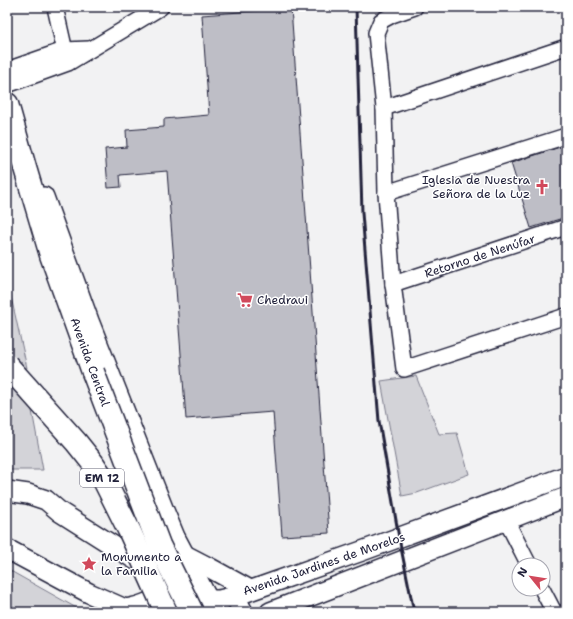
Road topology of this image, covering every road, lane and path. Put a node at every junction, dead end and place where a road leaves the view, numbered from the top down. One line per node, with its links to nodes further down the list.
1 (55, 7): 5 (street)
2 (161, 7): 5 (street)
3 (415, 7): 9 (street)
4 (565, 50): 9 (street)
5 (66, 57): 6 (street); 7 (street)
6 (7, 70)
7 (7, 85)
8 (8, 108): 23 (main road); 29 (highway, Avenida Central, bridge)
9 (384, 108): 11 (street)
10 (566, 136): 11 (street)
11 (386, 193): 13 (street)
12 (566, 227): 13 (street, Retorno de Nenúfar)
13 (393, 284): 14 (street)
14 (566, 316)
15 (7, 365): 31 (highway, EM 12, bridge)
16 (566, 476): 27 (main road, Avenida Jardines de Morelos)
17 (7, 491): 20 (main road, Avenida Jardines de Morelos)
18 (566, 497): 21 (main road, Avenida Jardines de Morelos)
19 (7, 504): 20 (main road)
20 (60, 512): 25 (main road, Avenida Jardines de Morelos)
21 (506, 520): 24 (street); 28 (main road, Avenida Jardines de Morelos)
22 (7, 549): 30 (main road)
23 (183, 554): 25 (main road); 27 (main road); 29 (main road)
24 (525, 557)
25 (172, 583): 29 (main road, Avenida Jardines de Morelos); 30 (main road)
26 (546, 597): 33 (street)
27 (242, 599): 29 (main road, Avenida Jardines de Morelos)
28 (305, 604): 32 (main road, Avenida Jardines de Morelos)
29 (205, 608)
30 (129, 611)
31 (166, 612)
32 (270, 612)
33 (554, 612)

